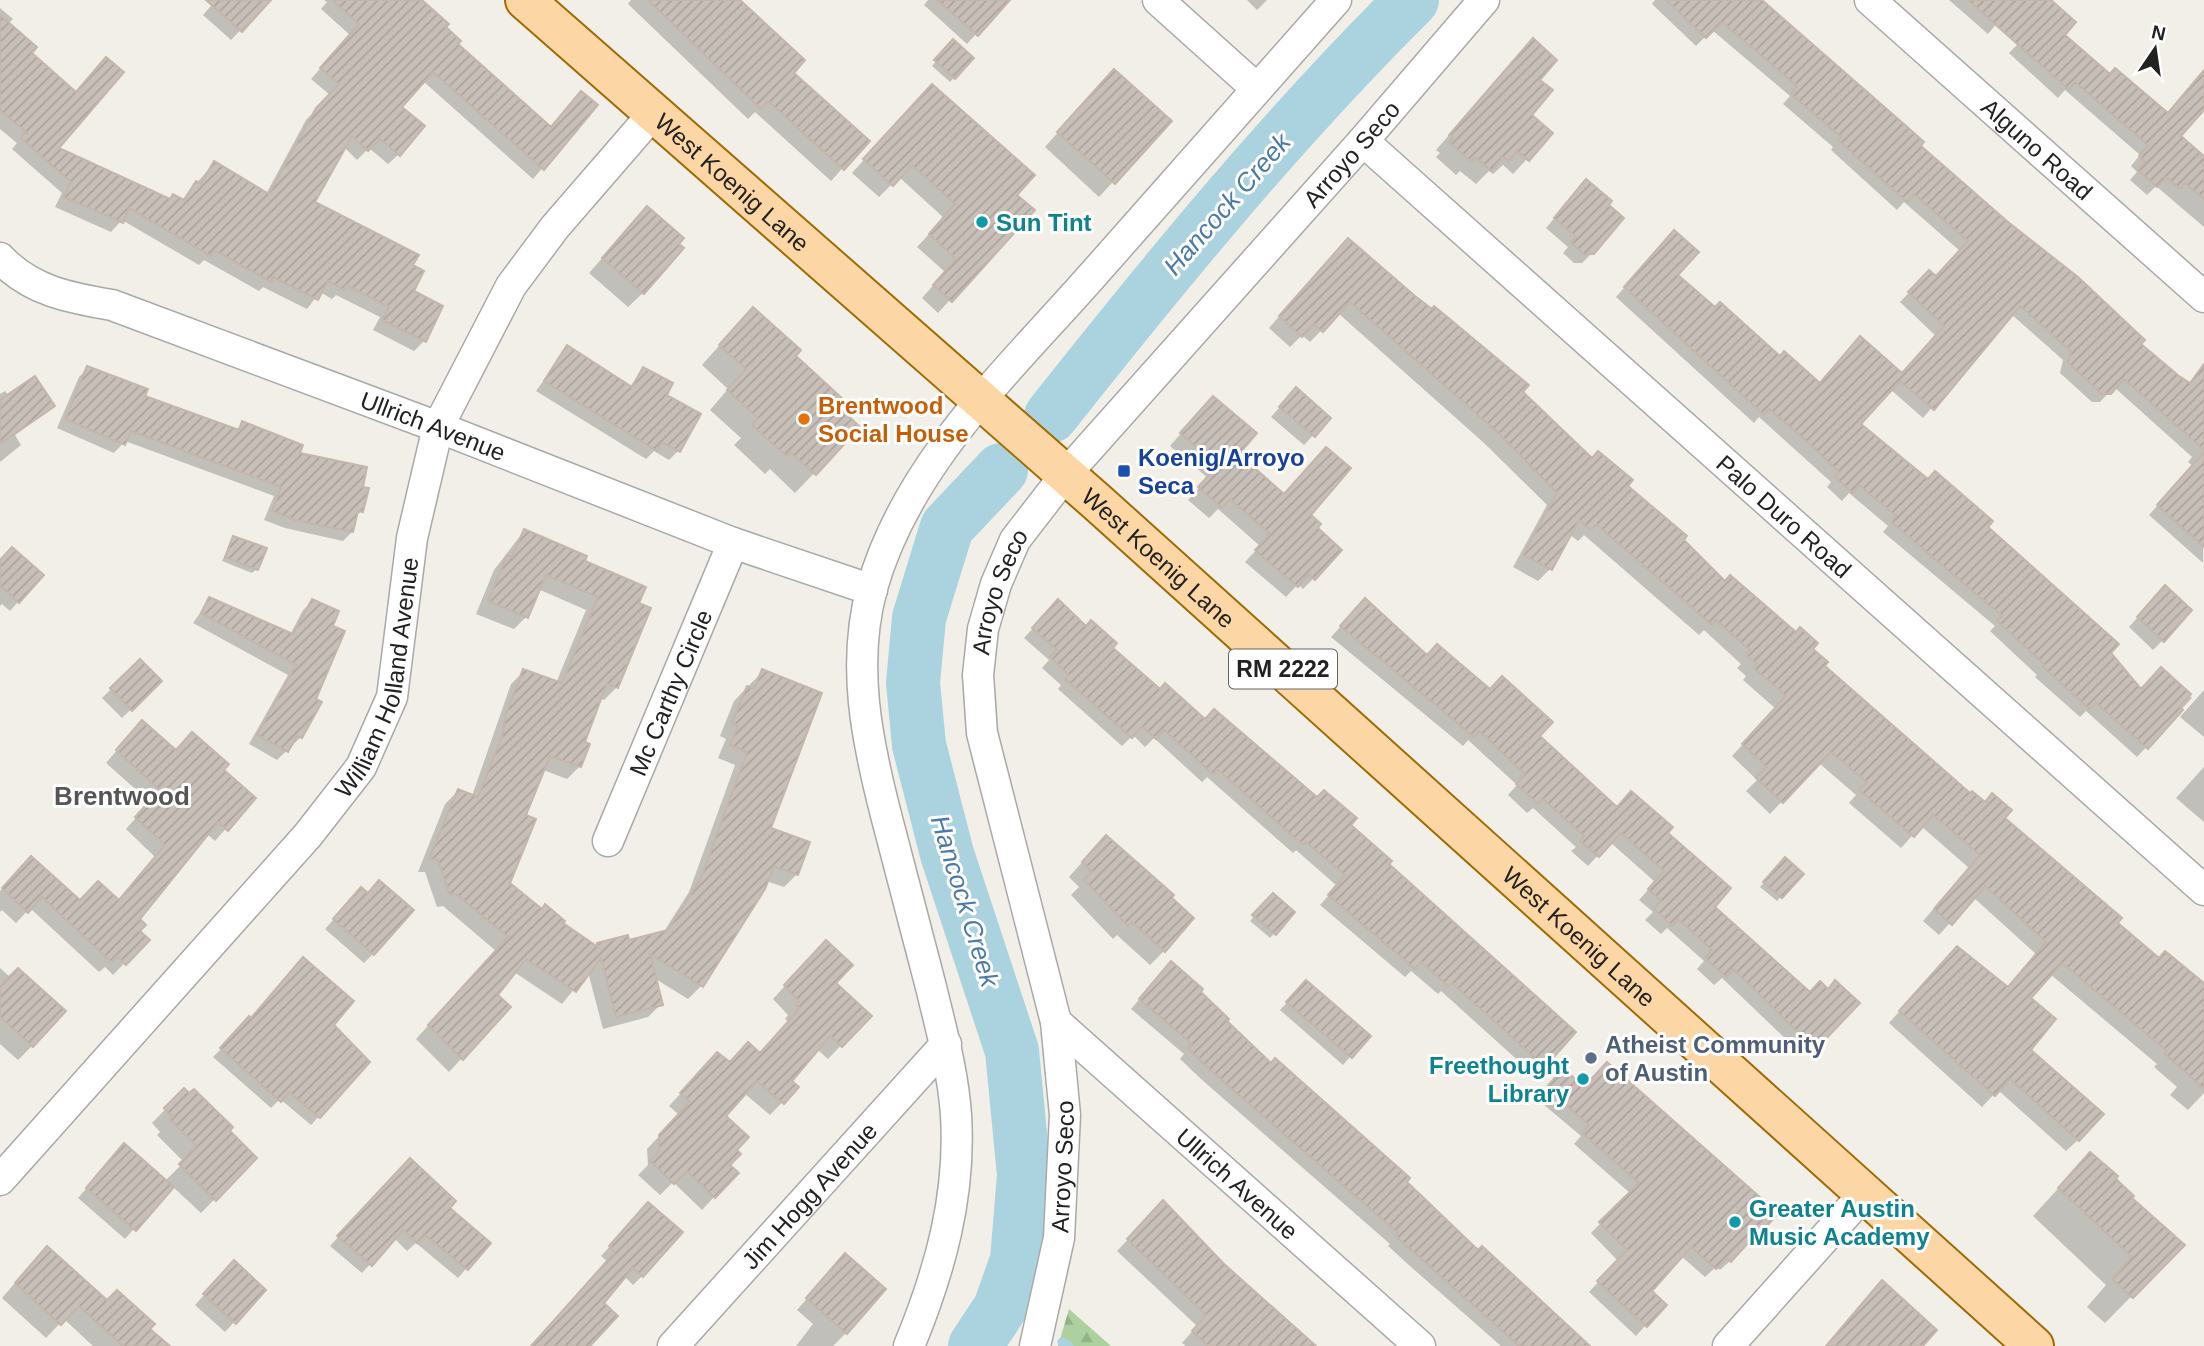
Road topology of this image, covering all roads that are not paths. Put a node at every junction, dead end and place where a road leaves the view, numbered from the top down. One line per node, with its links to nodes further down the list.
1 (525, 0): 7 (main road, West Koenig Lane / RM 2222)
2 (1158, 0): 6 (street)
3 (1335, 0): 6 (street)
4 (1484, 0): 8 (street, Arroyo Seco)
5 (1870, 0): 10 (street, Alguno Road)
6 (1257, 89): 11 (street)
7 (652, 115): 11 (main road, West Koenig Lane / RM 2222); 12 (street, William Holland Avenue)
8 (1363, 141): 13 (street, Arroyo Seco); 17 (street, Palo Duro Road)
9 (4, 271): 12 (street, Ullrich Avenue)
10 (2204, 298)
11 (981, 401): 13 (main road, West Koenig Lane / RM 2222); 15 (street)
12 (438, 427): 14 (street, Ullrich Avenue); 20 (street, William Holland Avenue)
13 (1066, 474): 18 (street, Arroyo Seco); 21 (main road, West Koenig Lane / RM 2222)
14 (733, 544): 15 (street, Ullrich Avenue); 16 (street, Mc Carthy Circle)
15 (872, 590): 19 (street)
16 (608, 841)
17 (2204, 890)
18 (1056, 1022): 24 (street, Arroyo Seco); 25 (street, Ullrich Avenue)
19 (946, 1044): 22 (street, Jim Hogg Avenue); 23 (street)
20 (0, 1180)
21 (1864, 1194): 26 (street); 27 (main road, West Koenig Lane / RM 2222)
22 (673, 1346)
23 (909, 1346)
24 (1035, 1346)
25 (1420, 1346)
26 (1728, 1346)
27 (2034, 1346)

